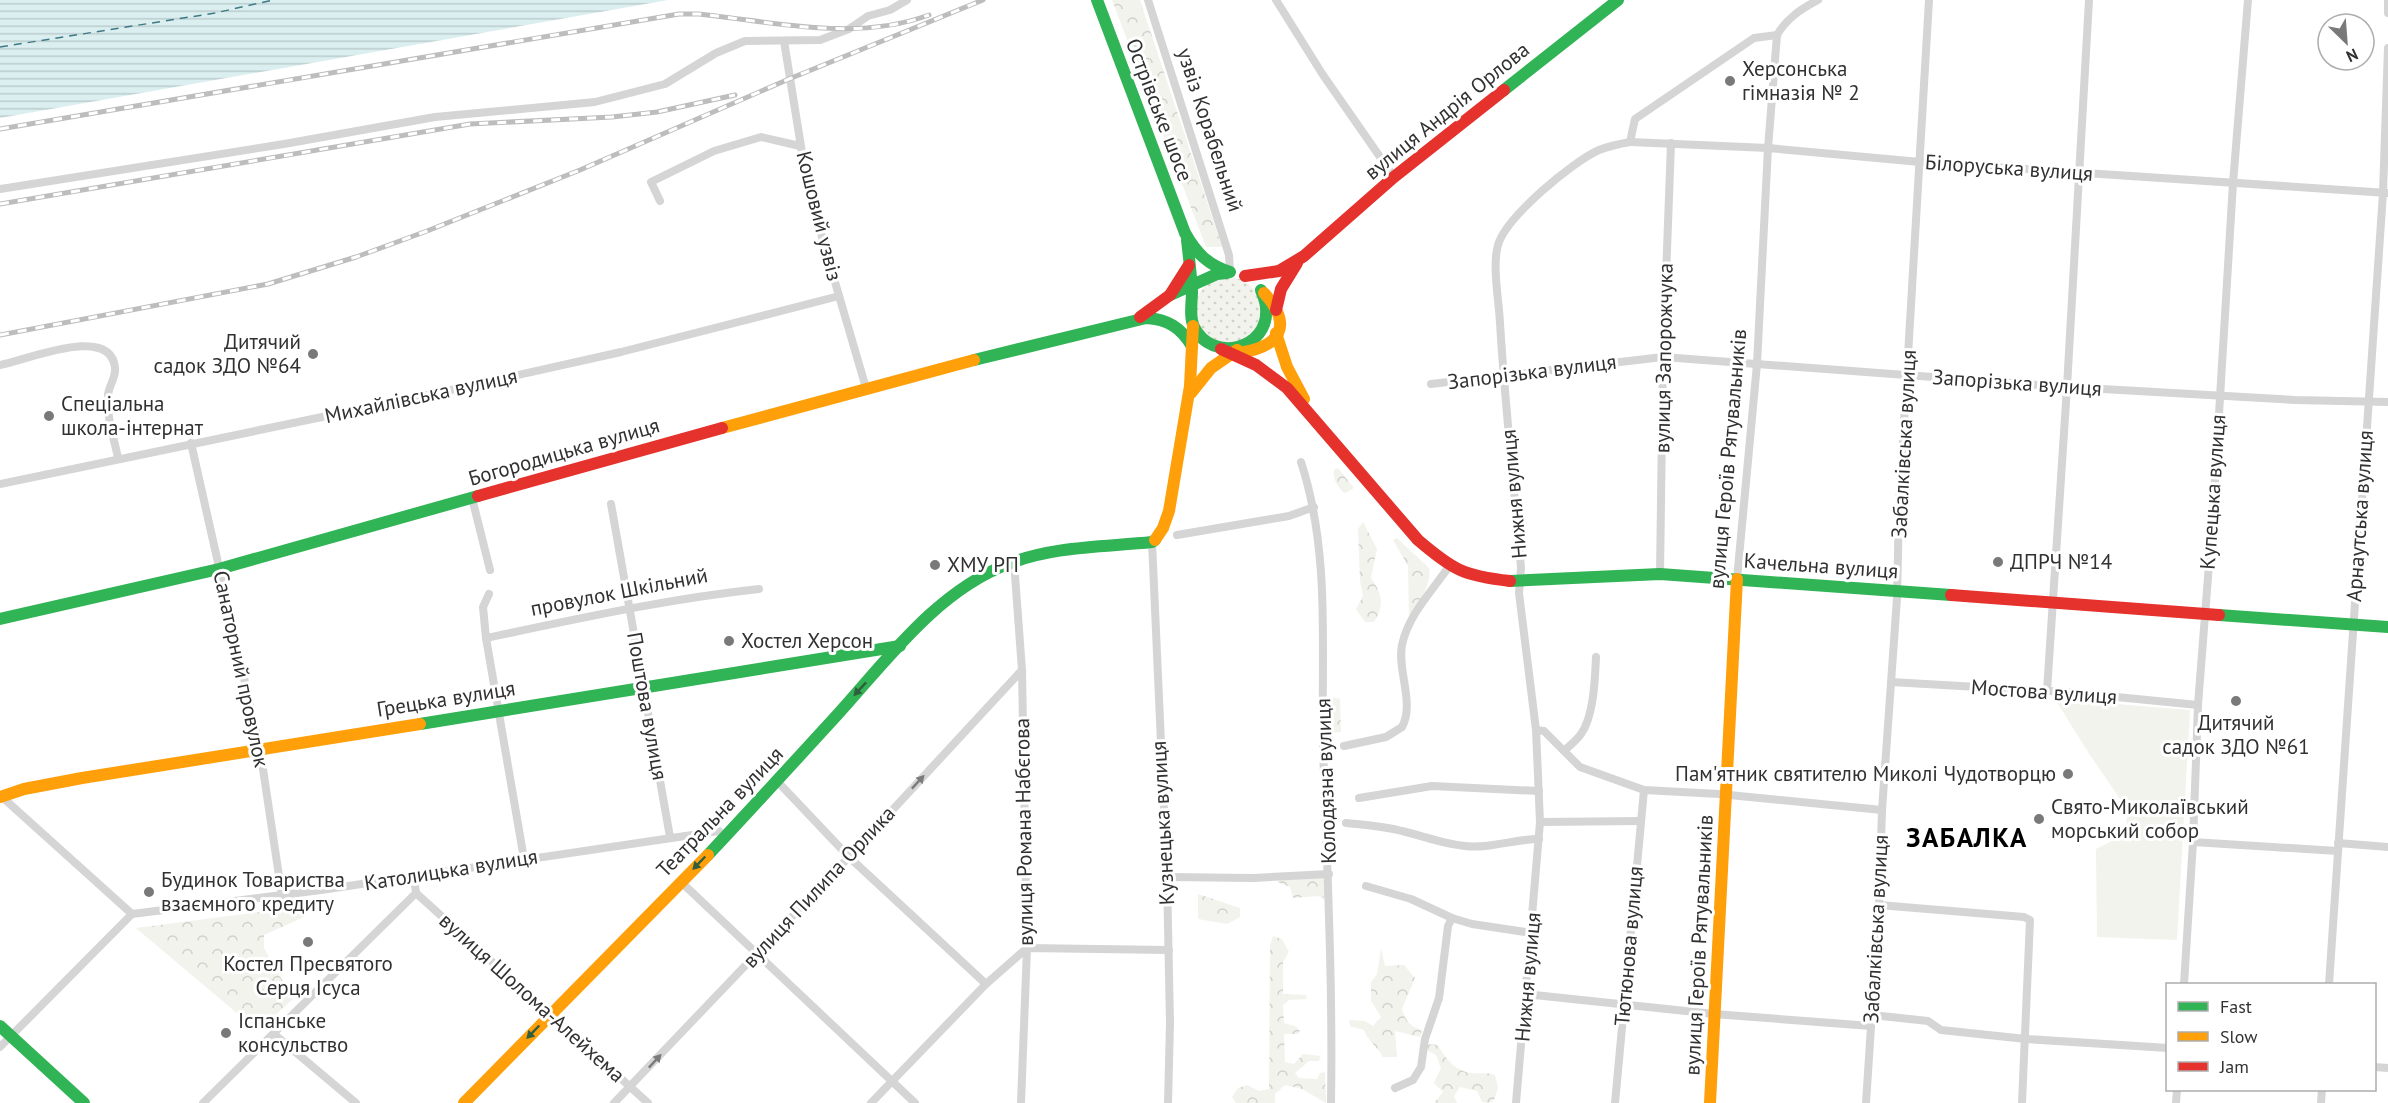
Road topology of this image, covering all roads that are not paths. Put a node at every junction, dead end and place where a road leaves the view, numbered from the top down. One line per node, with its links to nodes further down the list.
1 (907, 0): 13 (street)
2 (1096, 0): 26 (street, Острівське шосе)
3 (1148, 0): 29 (street, узвіз Корабельний)
4 (1276, 0): 21 (street)
5 (1618, 0): 21 (street, вулиця Андрія Орлова)
6 (1818, 0): 12 (street)
7 (1929, 0): 19 (street, Забалківська вулиця)
8 (2090, 0): 20 (street)
9 (2248, 0): 22 (street, Купецька вулиця)
10 (2388, 0): 11 (street)
11 (2388, 13)
12 (1777, 35): 15 (street); 18 (street, вулиця Героїв Рятувальників)
13 (784, 41): 17 (street, Кошовий узвіз); 23 (street)
14 (2388, 48): 24 (street, Арнаутська вулиця)
15 (1630, 142): 16 (street, Білоруська вулиця); 49 (street, Нижня вулиця)
16 (1671, 143): 18 (street, Білоруська вулиця); 43 (street, вулиця Запорожчука)
17 (800, 146): 25 (street); 34 (street, Кошовий узвіз)
18 (1768, 148): 19 (street, Білоруська вулиця); 46 (street, вулиця Героїв Рятувальників)
19 (1920, 162): 20 (street, Білоруська вулиця); 48 (street, Забалківська вулиця)
20 (2079, 173): 22 (street, Білоруська вулиця); 51 (street)
21 (1394, 177): 27 (street, вулиця Андрія Орлова)
22 (2233, 183): 24 (street, Білоруська вулиця); 53 (street, Купецька вулиця)
23 (0, 189)
24 (2385, 193): 55 (street, Арнаутська вулиця)
25 (660, 201)
26 (1185, 233): 28 (street, Острівське шосе); 29 (street, Острівське шосе)
27 (1304, 256): 30 (street, вулиця Андрія Орлова); 36 (street, вулиця Андрія Орлова)
28 (1189, 264): 32 (street, Острівське шосе); 33 (street, Богородицька вулиця)
29 (1230, 272): 30 (street); 31 (street)
30 (1245, 276): 36 (street)
31 (1206, 280): 32 (street, Богородицька вулиця); 35 (street)
32 (1190, 287): 33 (street, Богородицька вулиця); 35 (street, Острівське шосе)
33 (1170, 295): 38 (street, Богородицька вулиця)
34 (839, 296): 52 (street, Кошовий узвіз); 58 (street, Михайлівська вулиця)
35 (1192, 301): 39 (street)
36 (1271, 315): 40 (street, Качельна вулиця); 40 (street); 42 (street)
37 (1159, 318): 38 (street, Богородицька вулиця); 39 (street, Богородицька вулиця); 41 (street)
38 (1137, 319): 52 (street, Богородицька вулиця)
39 (1193, 326): 41 (street); 42 (street)
40 (1277, 338): 42 (street); 57 (street, Качельна вулиця)
41 (1192, 346): 54 (street)
42 (1227, 351): 44 (street, Качельна вулиця); 45 (street)
43 (1663, 357): 46 (street, Запорізька вулиця); 49 (street, Запорізька вулиця); 71 (street, вулиця Запорожчука)
44 (1248, 359): 45 (street); 57 (street, Качельна вулиця)
45 (1217, 363): 54 (street)
46 (1757, 364): 48 (street, Запорізька вулиця); 72 (street, вулиця Героїв Рятувальників)
47 (0, 365): 59 (street)
48 (1907, 374): 51 (street, Запорізька вулиця); 75 (street, Забалківська вулиця)
49 (1503, 376): 50 (street, Запорізька вулиця); 73 (street, Нижня вулиця)
50 (1431, 384)
51 (2067, 387): 53 (street, Запорізька вулиця); 77 (street)
52 (866, 388): 62 (street, Богородицька вулиця)
53 (2220, 396): 55 (street, Запорізька вулиця); 79 (street, Купецька вулиця)
54 (1188, 399): 66 (street)
55 (2368, 400): 56 (street, Запорізька вулиця); 81 (street, Арнаутська вулиця)
56 (2388, 402)
57 (1317, 422): 68 (street, Качельна вулиця)
58 (191, 443): 59 (street, Михайлівська вулиця); 69 (street, Санаторний провулок)
59 (118, 458): 61 (street, Михайлівська вулиця)
60 (1301, 462): 64 (street, Колодязна вулиця)
61 (0, 483)
62 (472, 498): 69 (street, Богородицька вулиця); 70 (street)
63 (611, 504): 78 (street, Поштова вулиця)
64 (1314, 507): 65 (street); 114 (street, Колодязна вулиця)
65 (1178, 535)
66 (1152, 542): 67 (street); 116 (street, Кузнецька вулиця)
67 (1014, 562): 84 (street, Театральна вулиця); 86 (street, вулиця Романа Набєгова)
68 (1450, 566): 73 (street, Качельна вулиця); 93 (street)
69 (219, 569): 80 (street, Богородицька вулиця); 94 (street, Санаторний провулок)
70 (490, 570)
71 (1660, 574): 72 (street, Качельна вулиця); 73 (street, Качельна вулиця)
72 (1737, 579): 75 (street, Качельна вулиця); 99 (street, вулиця Героїв Рятувальників)
73 (1520, 582): 92 (street, Нижня вулиця)
74 (759, 589): 78 (street, провулок Шкільний)
75 (1897, 591): 77 (street, Качельна вулиця); 87 (street, Забалківська вулиця)
76 (489, 594): 83 (street)
77 (2054, 604): 79 (street, Качельна вулиця); 89 (street)
78 (630, 607): 83 (street, провулок Шкільний); 88 (street, Поштова вулиця)
79 (2204, 614): 81 (street, Качельна вулиця); 90 (street, Купецька вулиця)
80 (0, 619)
81 (2352, 623): 82 (street, Качельна вулиця); 110 (street, Арнаутська вулиця)
82 (2388, 627)
83 (486, 638): 91 (street)
84 (900, 646): 88 (street, Грецька вулиця); 96 (street, Театральна вулиця, one-way to 96)
85 (1596, 657): 95 (street)
86 (1022, 670): 112 (street, вулиця Пилипа Орлика, one-way to 86); 125 (street, вулиця Романа Набєгова)
87 (1891, 682): 89 (street, Мостова вулиця); 102 (street, Забалківська вулиця)
88 (644, 686): 91 (street, Грецька вулиця); 107 (street, Поштова вулиця)
89 (2047, 691): 90 (street, Мостова вулиця)
90 (2198, 705): 109 (street, Купецька вулиця)
91 (499, 710): 94 (street, Грецька вулиця); 113 (street)
92 (1536, 730): 95 (street); 98 (street, Нижня вулиця)
93 (1344, 746)
94 (260, 749): 100 (street, Грецька вулиця); 120 (street, Санаторний провулок)
95 (1564, 751): 97 (street)
96 (777, 781): 106 (street, Театральна вулиця); 112 (street)
97 (1644, 790): 99 (street); 103 (street, Тютюнова вулиця)
98 (1539, 791): 101 (street); 104 (street, Нижня вулиця)
99 (1727, 795): 102 (street); 134 (street, вулиця Героїв Рятувальників)
100 (1, 797): 122 (street)
101 (1359, 798)
102 (1882, 810): 121 (street, Забалківська вулиця)
103 (1640, 821): 104 (street); 132 (street, Тютюнова вулиця)
104 (1540, 822): 108 (street, Нижня вулиця)
105 (1346, 823): 108 (street)
106 (724, 836): 107 (street, Католицька вулиця); 117 (street, Театральна вулиця, one-way to 117)
107 (670, 837): 113 (street, Католицька вулиця)
108 (1539, 839): 124 (street, Нижня вулиця)
109 (2193, 842): 110 (street); 128 (street, Купецька вулиця)
110 (2338, 847): 111 (street); 129 (street, Арнаутська вулиця)
111 (2388, 847)
112 (849, 856): 127 (street, вулиця Пилипа Орлика); 130 (street)
113 (524, 859): 115 (street, Католицька вулиця)
114 (1329, 874): 116 (street); 156 (street, Колодязна вулиця)
115 (414, 877): 119 (street); 120 (street, Католицька вулиця)
116 (1167, 877): 126 (street, Кузнецька вулиця)
117 (680, 881): 127 (street); 133 (street, Театральна вулиця)
118 (1366, 886): 123 (street)
119 (416, 893): 133 (street, вулиця Шолома-Алейхема); 138 (street)
120 (282, 896): 122 (street, Католицька вулиця)
121 (1879, 905): 135 (street, Забалківська вулиця); 140 (street)
122 (132, 914): 139 (street)
123 (1452, 918): 124 (street); 145 (street)
124 (1532, 933): 131 (street, Нижня вулиця)
125 (1027, 948): 126 (street); 130 (street); 154 (street, вулиця Романа Набєгова)
126 (1169, 950): 155 (street, Кузнецька вулиця)
127 (757, 952): 143 (street); 144 (street, вулиця Пилипа Орлика, one-way to 127)
128 (2184, 983)
129 (2329, 983)
130 (986, 984): 143 (street)
131 (1525, 994): 132 (street); 157 (street, Нижня вулиця)
132 (1624, 1004): 134 (street); 158 (street, Тютюнова вулиця)
133 (551, 1013): 144 (street, вулиця Шолома-Алейхема); 149 (street, Театральна вулиця, one-way to 149)
134 (1714, 1014): 137 (street); 159 (street, вулиця Героїв Рятувальників)
135 (1872, 1015): 137 (street, Забалківська вулиця); 140 (street)
136 (0, 1026): 139 (street)
137 (1871, 1026): 160 (street, Забалківська вулиця)
138 (274, 1035): 147 (street); 148 (street)
139 (11, 1036): 141 (street); 146 (street)
140 (2026, 1039): 142 (street); 161 (street)
141 (0, 1047)
142 (2166, 1048)
143 (892, 1081): 152 (street); 153 (street)
144 (630, 1086): 150 (street, вулиця Пилипа Орлика); 151 (street, вулиця Шолома-Алейхема)
145 (1395, 1088)
146 (84, 1103)
147 (203, 1103)
148 (356, 1103)
149 (464, 1103)
150 (614, 1103)
151 (648, 1103)
152 (871, 1103)
153 (915, 1103)
154 (1021, 1103)
155 (1168, 1103)
156 (1331, 1103)
157 (1516, 1103)
158 (1615, 1103)
159 (1710, 1103)
160 (1866, 1103)
161 (2022, 1103)

